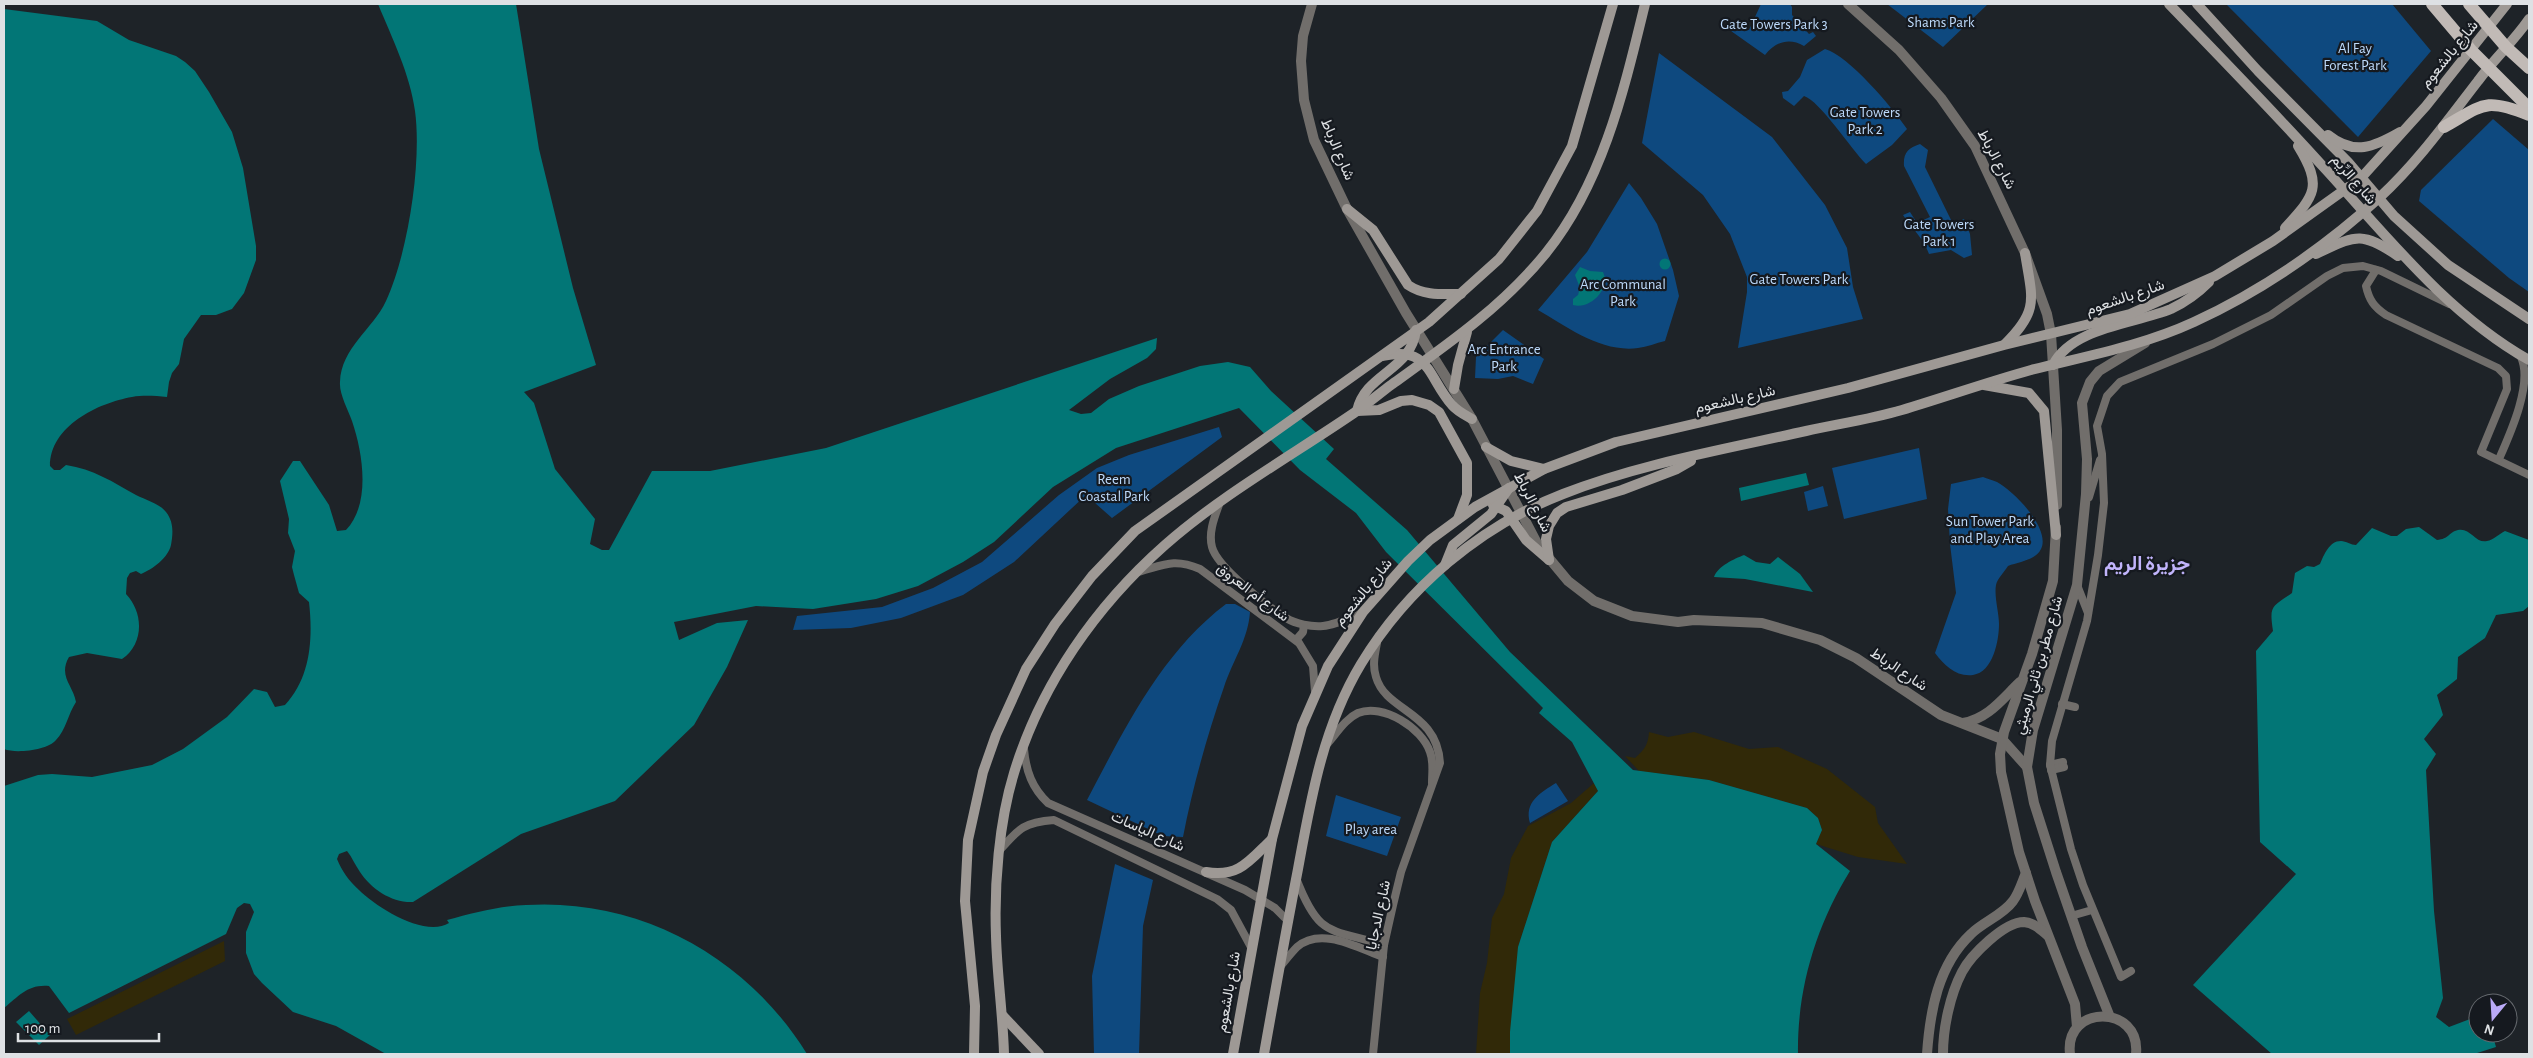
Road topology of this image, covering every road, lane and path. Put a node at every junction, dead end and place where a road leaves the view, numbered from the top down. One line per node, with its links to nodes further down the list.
1 (1312, 4): 25 (street, شارع الرباط)
2 (1613, 4): 33 (main road)
3 (1645, 4): 37 (main road)
4 (1848, 4): 28 (street, شارع الرباط)
5 (2169, 4): 19 (main road, شارع الرِّيم)
6 (2197, 4): 17 (main road, شارع الرِّيم)
7 (2432, 4): 13 (main road)
8 (2469, 4): 11 (main road)
9 (2507, 4): 11 (main road, شارع بالشعوم)
10 (2529, 18): 12 (main road)
11 (2490, 27): 12 (main road); 13 (main road, شارع بالشعوم)
12 (2506, 47): 14 (main road); 15 (main road)
13 (2471, 50): 14 (main road); 20 (main road, شارع بالشعوم)
14 (2489, 68): 16 (main road); 21 (main road)
15 (2529, 68)
16 (2529, 108)
17 (2300, 112): 20 (main road); 22 (main road, شارع الرِّيم)
18 (2529, 115): 21 (main road)
19 (2286, 126): 23 (main road, شارع الرِّيم); 27 (main road)
20 (2407, 128): 22 (main road, شارع بالشعوم)
21 (2444, 128): 24 (main road)
22 (2361, 178): 23 (main road, شارع بالشعوم); 24 (main road, شارع الرِّيم)
23 (2344, 190): 26 (main road, شارع الرِّيم); 27 (main road, شارع بالشعوم)
24 (2379, 198): 26 (main road); 35 (main road, شارع الرِّيم)
25 (1347, 209): 33 (main road); 36 (street, شارع الرباط)
26 (2362, 212): 29 (main road); 31 (main road, شارع الرِّيم)
27 (2273, 241): 32 (main road, شارع بالشعوم)
28 (2025, 252): 38 (street, شارع الرباط); 40 (main road)
29 (2290, 266): 31 (main road); 39 (main road)
30 (2376, 270): 34 (street); 53 (street); 55 (street)
31 (2419, 270): 34 (main road, شارع الرِّيم)
32 (2215, 276): 38 (main road, شارع بالشعوم); 46 (main road)
33 (1461, 294): 36 (main road)
34 (2455, 306): 42 (main road, شارع الرِّيم)
35 (2529, 319)
36 (1416, 330): 41 (main road); 43 (main road); 44 (street, شارع الرباط)
37 (1466, 332): 44 (main road); 48 (main road)
38 (2051, 334): 40 (main road, شارع بالشعوم); 46 (street, شارع الرباط)
39 (2149, 341): 46 (main road); 63 (street, شارع مطر بن ثاني الرميثي)
40 (2004, 345): 56 (main road, شارع بالشعوم)
41 (1407, 354): 43 (main road); 44 (main road); 50 (main road)
42 (2518, 354): 45 (main road, شارع الرِّيم); 49 (street)
43 (1377, 358): 106 (main road)
44 (1428, 360): 48 (street, شارع الرباط); 50 (main road); 51 (main road)
45 (2529, 360)
46 (2053, 365): 47 (main road); 66 (street, شارع مطر بن ثاني الرميثي)
47 (1978, 385): 54 (main road); 66 (main road)
48 (1454, 389): 51 (street, شارع الرباط)
49 (2528, 392): 55 (street)
50 (1358, 411): 59 (main road); 64 (main road)
51 (1472, 418): 52 (street, شارع الرباط)
52 (1486, 447): 56 (main road); 58 (street, شارع الرباط)
53 (2102, 454): 63 (street); 72 (street)
54 (1695, 456): 62 (main road); 67 (main road)
55 (2499, 459): 57 (street)
56 (1544, 469): 58 (main road, شارع بالشعوم)
57 (2529, 474)
58 (1509, 488): 60 (main road); 61 (main road, شارع بالشعوم); 62 (street, شارع الرباط)
59 (1220, 502): 69 (main road); 73 (street, شارع أم العروق)
60 (1498, 506): 61 (main road); 65 (main road); 68 (main road)
61 (1475, 507): 64 (main road, شارع بالشعوم)
62 (1522, 513): 65 (main road); 67 (street, شارع الرباط)
63 (2084, 516): 70 (street, شارع مطر بن ثاني الرميثي)
64 (1458, 519): 71 (main road, شارع بالشعوم)
65 (1513, 519): 67 (main road); 68 (main road)
66 (2056, 535): 76 (street, شارع مطر بن ثاني الرميثي)
67 (1550, 560): 80 (street, شارع الرباط)
68 (1445, 565): 74 (main road)
69 (1138, 572): 75 (street, شارع أم العروق); 82 (main road)
70 (2077, 585): 72 (street); 85 (street, شارع مطر بن ثاني الرميثي)
71 (1363, 612): 73 (street, شارع أم العروق); 77 (main road, شارع بالشعوم)
72 (2088, 613): 78 (street)
73 (1304, 624): 75 (street)
74 (1378, 638): 83 (main road); 87 (street, شارع الدجايا)
75 (1296, 640): 77 (street, شارع أم العروق)
76 (2021, 681): 80 (street); 81 (street, شارع مطر بن ثاني الرميثي)
77 (1315, 692): 88 (main road, شارع بالشعوم)
78 (2062, 704): 79 (street); 86 (street)
79 (2075, 707)
80 (1963, 723): 81 (street, شارع الرباط)
81 (2002, 739): 85 (street); 91 (street, شارع مطر بن ثاني الرميثي)
82 (1024, 747): 89 (main road); 90 (street, شارع الياسات)
83 (1325, 747): 87 (street, شارع الدجايا); 92 (main road)
84 (2064, 765): 86 (street)
85 (2027, 767): 95 (street, شارع مطر بن ثاني الرميثي)
86 (2051, 768): 94 (street)
87 (1432, 787): 98 (street, شارع الدجايا)
88 (1272, 839): 90 (main road); 93 (main road, شارع بالشعوم)
89 (1000, 850): 99 (street, شارع الياسات); 103 (main road)
90 (1206, 872): 93 (street, شارع الياسات)
91 (2026, 873): 97 (street, شارع مطر بن ثاني الرميثي); 112 (street)
92 (1296, 878): 96 (main road); 98 (street)
93 (1260, 898): 96 (street, شارع الياسات); 99 (main road, شارع بالشعوم)
94 (2092, 910): 95 (street); 102 (street)
95 (2071, 916): 104 (street, شارع مطر بن ثاني الرميثي)
96 (1288, 921): 101 (main road)
97 (2049, 936): 105 (street, شارع مطر بن ثاني الرميثي); 113 (street)
98 (1384, 945): 100 (street, شارع الدجايا)
99 (1251, 947): 109 (main road, شارع بالشعوم)
100 (1383, 957): 101 (street); 111 (street, شارع الدجايا)
101 (1279, 968): 110 (main road)
102 (2129, 968)
103 (1003, 1016): 107 (main road); 108 (main road)
104 (2110, 1017): 105 (street); 115 (street)
105 (2077, 1027): 114 (street)
106 (974, 1054)
107 (1004, 1054)
108 (1039, 1054)
109 (1233, 1054)
110 (1264, 1054)
111 (1373, 1054)
112 (1927, 1054)
113 (1942, 1054)
114 (2070, 1054)
115 (2136, 1054)

